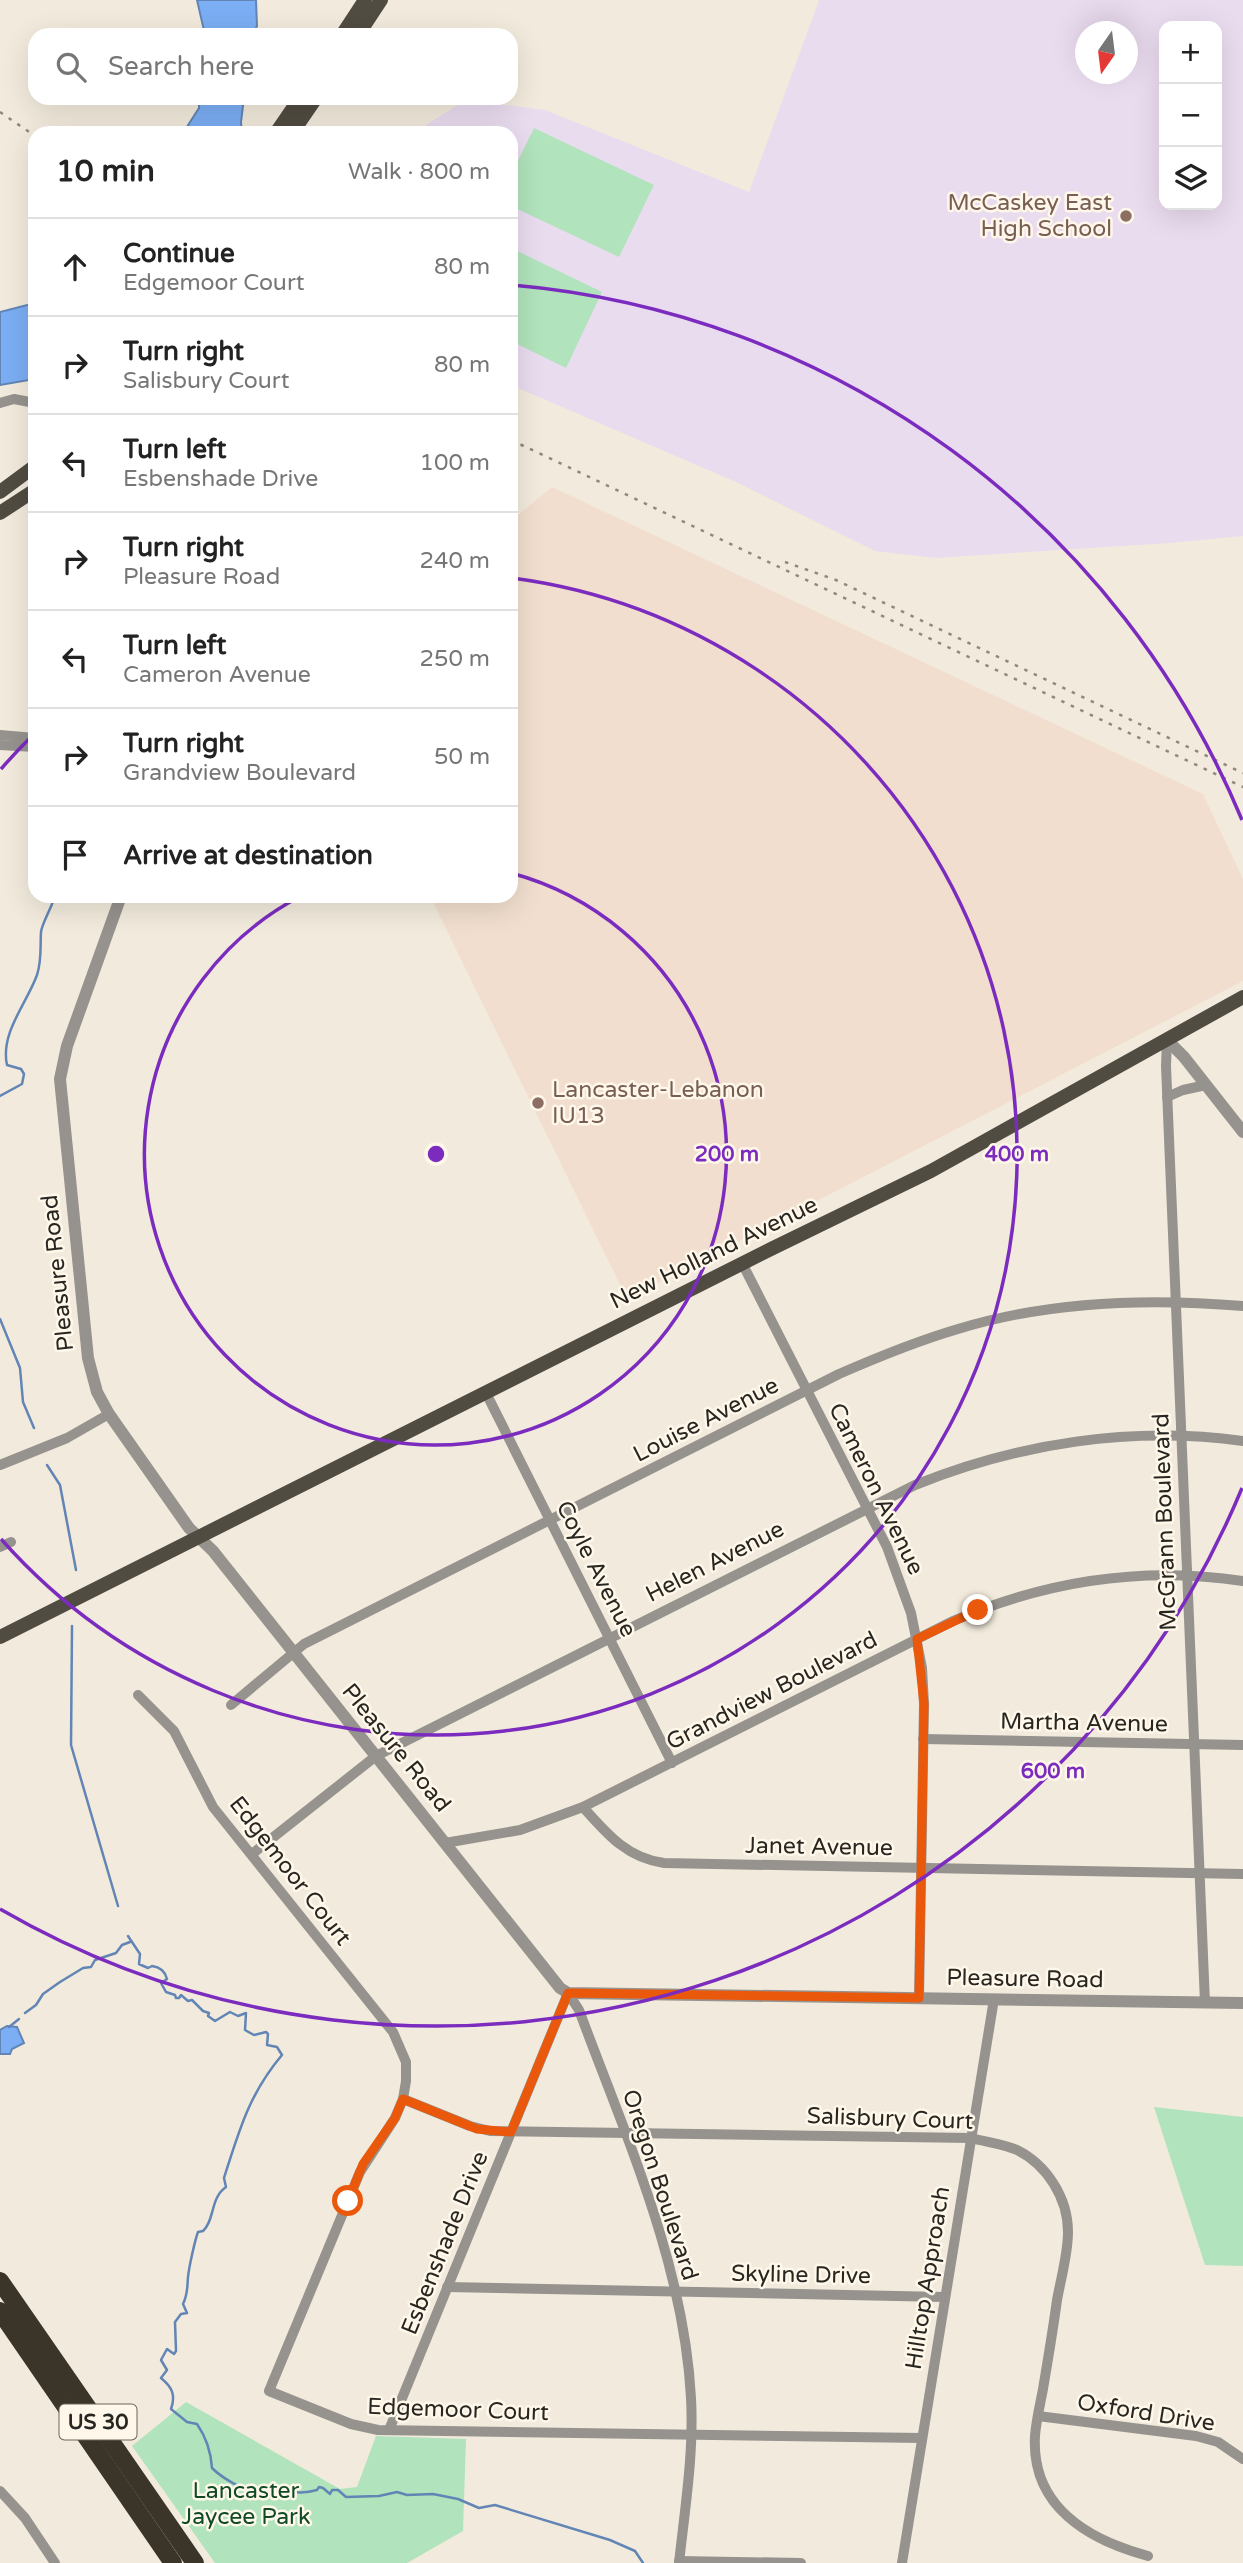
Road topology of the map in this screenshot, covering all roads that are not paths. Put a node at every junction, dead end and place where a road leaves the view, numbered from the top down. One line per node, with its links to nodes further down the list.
1 (365, 0): 3 (main road)
2 (381, 0): 4 (main road)
3 (347, 28)
4 (363, 28)
5 (295, 105): 7 (main road)
6 (311, 105): 8 (main road)
7 (281, 126)
8 (297, 126)
9 (28, 402): 10 (street)
10 (0, 403)
11 (28, 471): 12 (main road)
12 (0, 492)
13 (28, 495): 14 (main road)
14 (0, 513)
15 (0, 735): 16 (street)
16 (28, 737)
17 (0, 745): 18 (street)
18 (28, 747)
19 (119, 903): 30 (street, Pleasure Road)
20 (1243, 997): 21 (main road, New Holland Avenue)
21 (1167, 1040): 22 (street); 23 (street, McGrann Boulevard); 25 (main road, New Holland Avenue)
22 (1206, 1085): 23 (street); 24 (street)
23 (1167, 1097): 26 (street, McGrann Boulevard)
24 (1243, 1132)
25 (743, 1263): 28 (street, Cameron Avenue); 29 (main road, New Holland Avenue)
26 (1176, 1302): 27 (street, Louise Avenue); 28 (street, Louise Avenue); 31 (street, McGrann Boulevard)
27 (1243, 1306)
28 (807, 1390): 34 (street, Cameron Avenue); 35 (street, Louise Avenue)
29 (486, 1393): 35 (street, Coyle Avenue); 36 (main road, New Holland Avenue)
30 (109, 1414): 33 (street); 36 (street, Pleasure Road)
31 (1181, 1436): 32 (street, Helen Avenue); 34 (street, Helen Avenue); 39 (street, McGrann Boulevard)
32 (1243, 1441)
33 (0, 1465)
34 (866, 1507): 42 (street, Helen Avenue); 43 (street, Cameron Avenue)
35 (550, 1520): 42 (street, Coyle Avenue); 44 (street, Louise Avenue)
36 (199, 1538): 41 (main road, New Holland Avenue); 44 (street, Pleasure Road)
37 (11, 1542): 38 (street)
38 (0, 1547)
39 (1187, 1575): 40 (street, Grandview Boulevard); 43 (street, Grandview Boulevard); 48 (street, McGrann Boulevard)
40 (1243, 1581)
41 (0, 1636)
42 (609, 1637): 50 (street, Helen Avenue); 51 (street, Coyle Avenue)
43 (917, 1639): 47 (street, Cameron Avenue); 51 (street, Grandview Boulevard)
44 (293, 1652): 46 (street, Louise Avenue); 50 (street, Pleasure Road)
45 (138, 1695): 54 (street, Edgemoor Court)
46 (231, 1705)
47 (923, 1739): 48 (street, Martha Avenue); 55 (street, Cameron Avenue)
48 (1194, 1745): 49 (street, Martha Avenue); 56 (street, McGrann Boulevard)
49 (1243, 1745)
50 (376, 1756): 53 (street, Pleasure Road); 54 (street, Helen Avenue)
51 (672, 1763): 52 (street, Grandview Boulevard)
52 (583, 1807): 53 (street, Grandview Boulevard); 55 (street, Janet Avenue)
53 (445, 1843): 58 (street, Pleasure Road)
54 (251, 1854): 63 (street, Edgemoor Court)
55 (921, 1868): 56 (street, Janet Avenue); 59 (street, Cameron Avenue)
56 (1199, 1873): 57 (street, Janet Avenue); 61 (street, McGrann Boulevard)
57 (1243, 1874)
58 (568, 1993): 59 (street, Pleasure Road); 64 (street, Esbenshade Drive); 65 (street, Oregon Boulevard)
59 (919, 1998): 60 (street, Pleasure Road)
60 (994, 1999): 61 (street, Pleasure Road); 66 (street, Hilltop Approach)
61 (1205, 2003): 62 (street, Pleasure Road)
62 (1243, 2003)
63 (403, 2099): 64 (street, Salisbury Court); 75 (street, Edgemoor Court)
64 (511, 2132): 65 (street, Salisbury Court); 68 (street, Esbenshade Drive)
65 (625, 2134): 66 (street, Salisbury Court); 69 (street, Oregon Boulevard)
66 (971, 2138): 70 (street, Hilltop Approach); 74 (street, Salisbury Court)
67 (0, 2281): 84 (highway, US 30)
68 (447, 2287): 69 (street, Skyline Drive); 75 (street, Esbenshade Drive)
69 (676, 2292): 70 (street, Skyline Drive); 76 (street, Oregon Boulevard)
70 (945, 2297): 77 (street, Hilltop Approach)
71 (0, 2311): 73 (highway, US 30)
72 (0, 2320): 73 (highway)
73 (67, 2409): 83 (highway, US 30)
74 (1038, 2416): 78 (street, Oxford Drive); 80 (street, Salisbury Court)
75 (389, 2430): 76 (street, Edgemoor Court)
76 (691, 2435): 77 (street, Edgemoor Court); 81 (street, Oregon Boulevard)
77 (922, 2438): 86 (street, Hilltop Approach)
78 (1243, 2459)
79 (0, 2491): 82 (street)
80 (1148, 2556)
81 (679, 2562): 85 (street)
82 (55, 2563)
83 (173, 2563)
84 (195, 2563)
85 (801, 2563)
86 (902, 2563)

